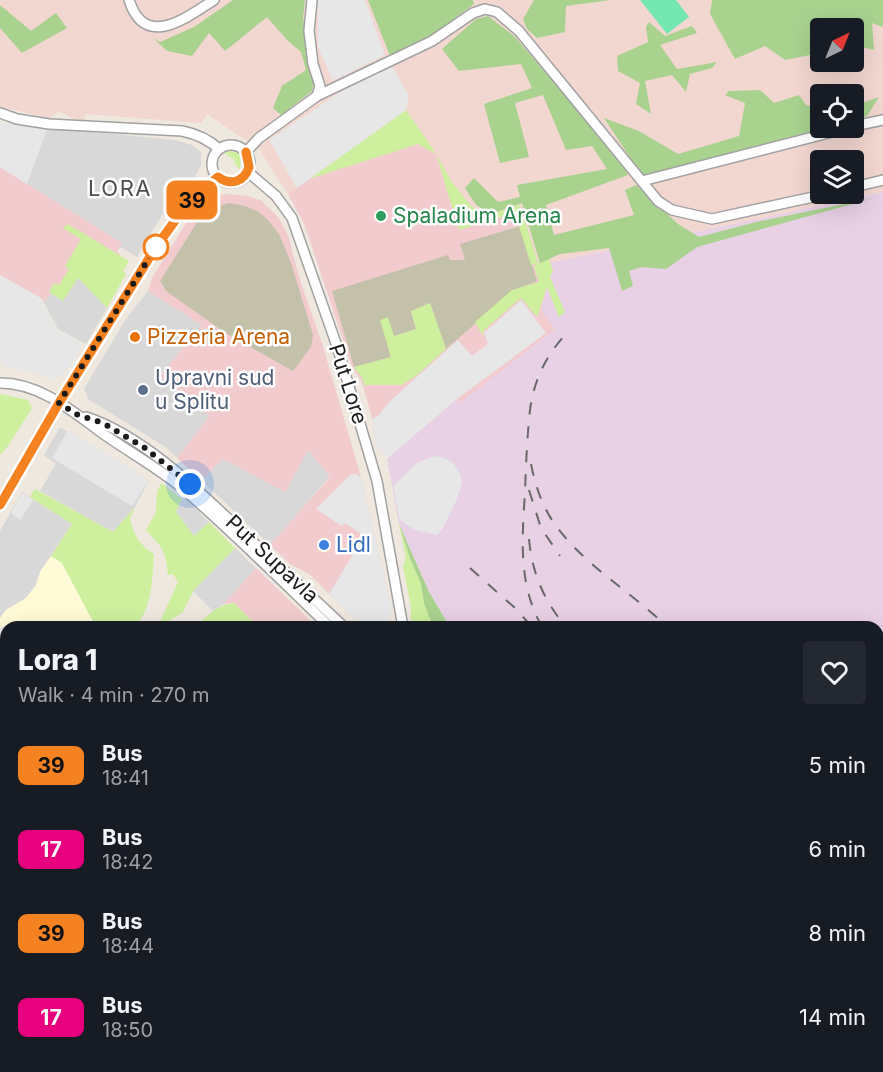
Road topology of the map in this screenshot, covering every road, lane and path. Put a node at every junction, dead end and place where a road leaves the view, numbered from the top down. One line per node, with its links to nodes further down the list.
1 (129, 0): 2 (street)
2 (214, 0)
3 (312, 0): 4 (street)
4 (317, 96): 10 (street); 14 (street)
5 (0, 113): 9 (street)
6 (883, 120): 7 (street)
7 (864, 124)
8 (810, 138): 14 (street)
9 (219, 149): 10 (street); 12 (street)
10 (246, 152): 11 (street)
11 (248, 172): 12 (street); 23 (street, Put Lore)
12 (218, 177): 18 (street)
13 (883, 180): 15 (street)
14 (642, 181): 16 (street)
15 (864, 185)
16 (810, 198)
17 (0, 383): 18 (street, Put Supavla)
18 (59, 403): 19 (street, Put Supavla); 20 (street)
19 (78, 415): 21 (street, Put Supavla); 22 (street, Put Supavla)
20 (0, 505)
21 (324, 621)
22 (338, 621)
23 (402, 621)

